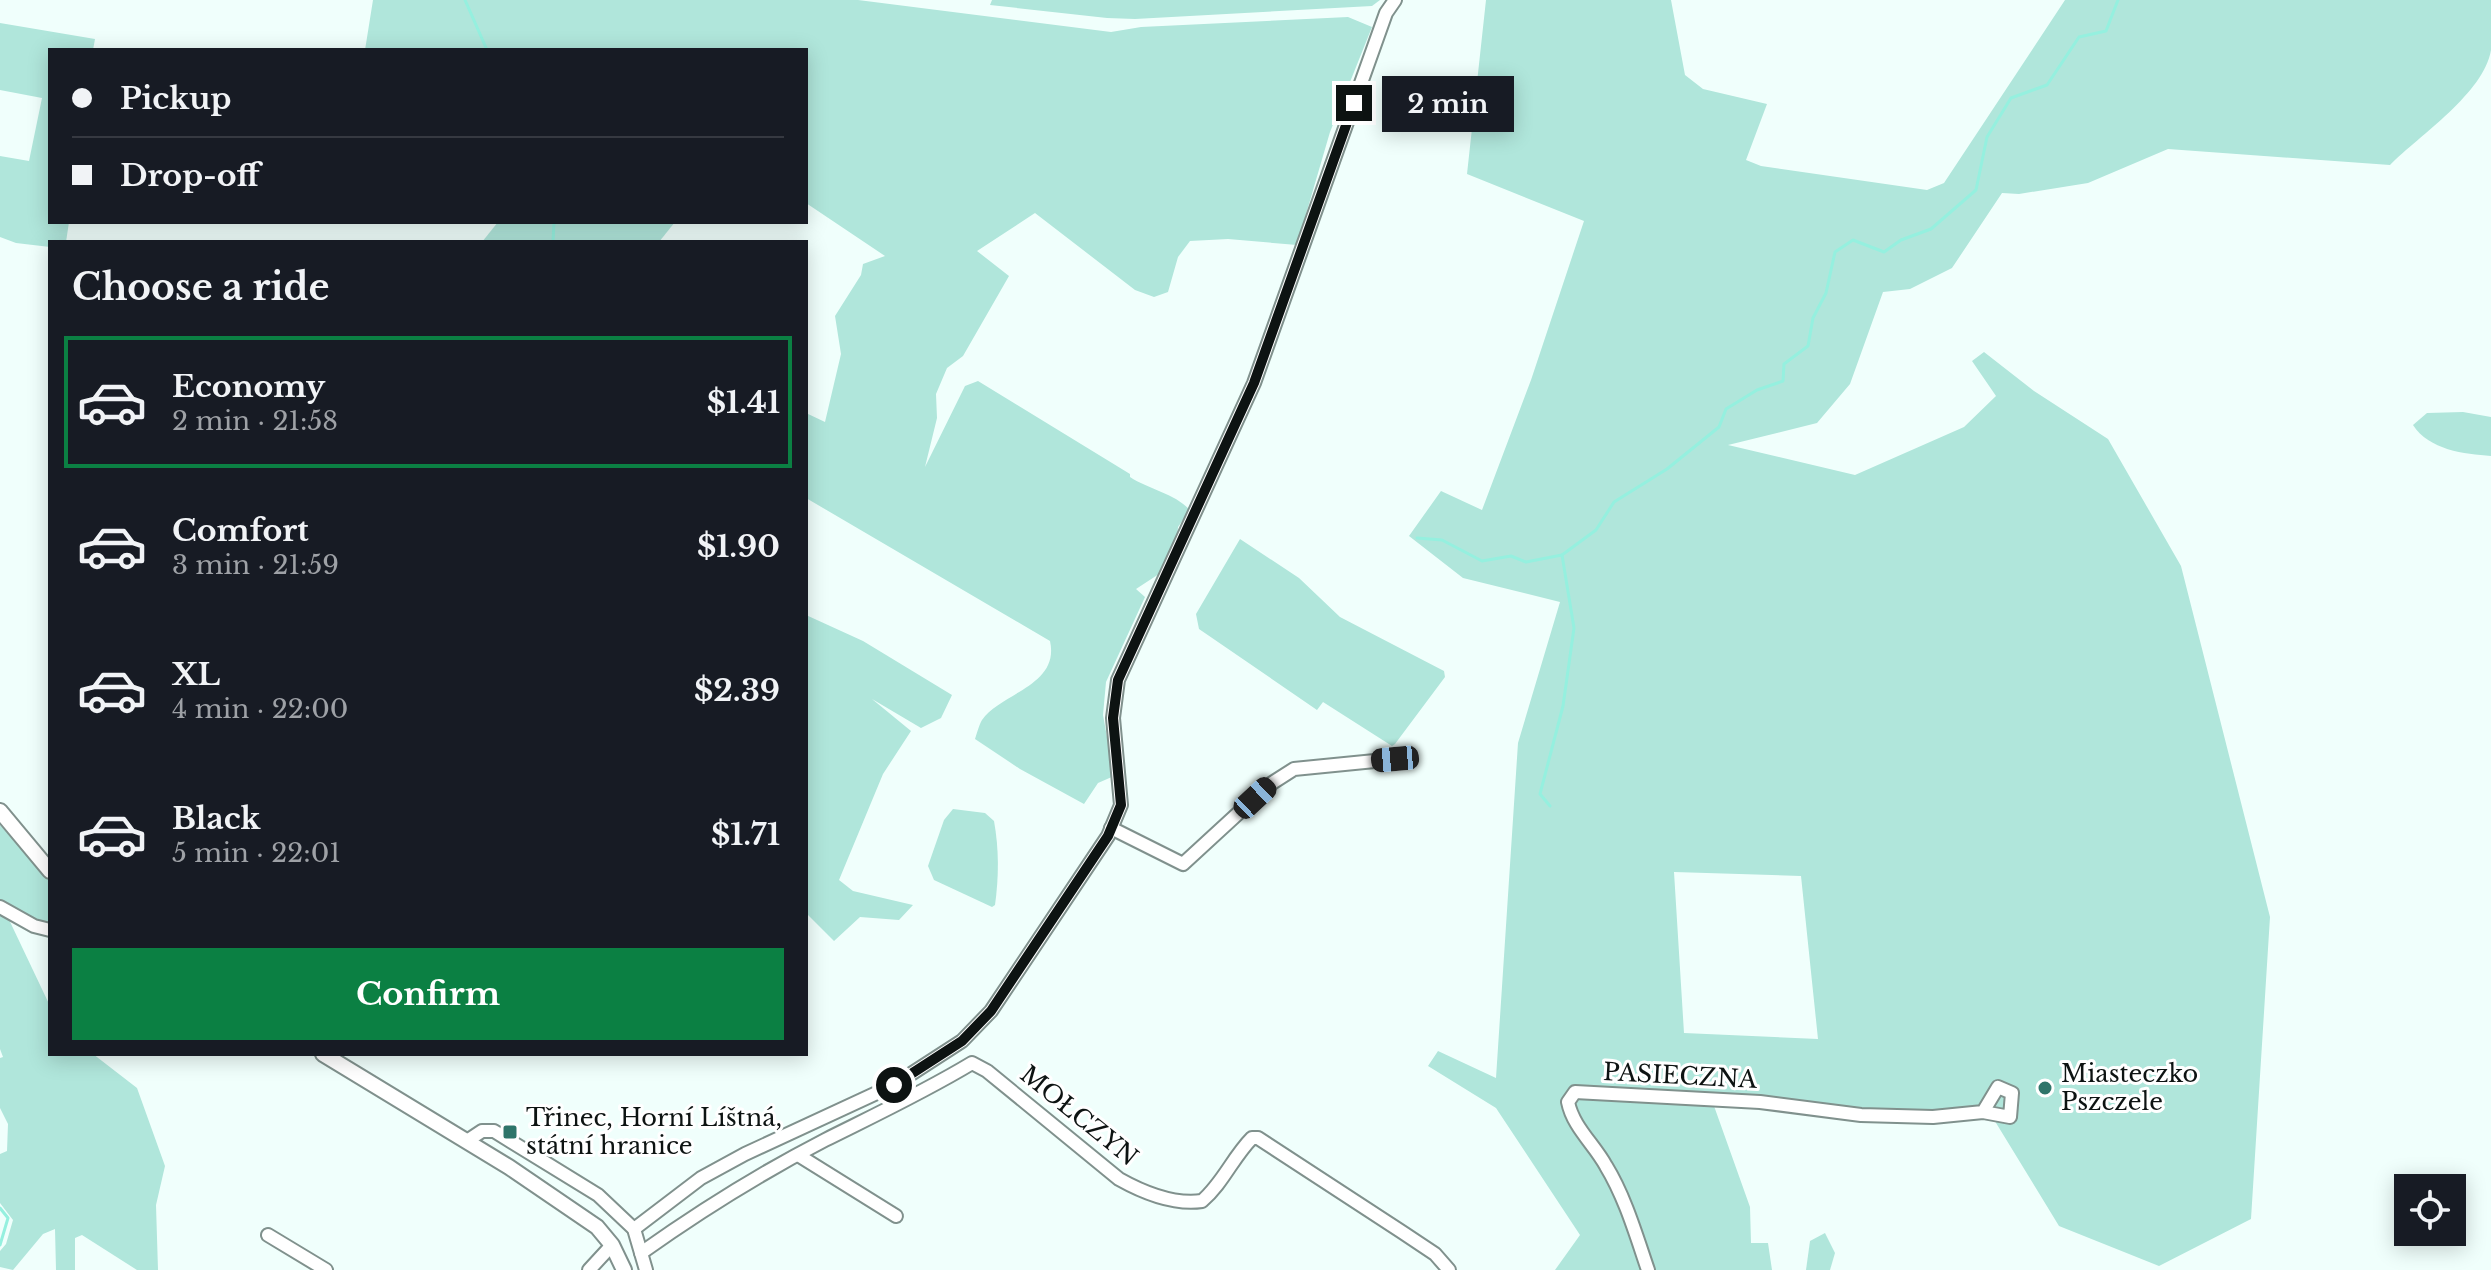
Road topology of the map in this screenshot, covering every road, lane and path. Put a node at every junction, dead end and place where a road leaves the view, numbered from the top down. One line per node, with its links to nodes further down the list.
1 (1395, 0): 4 (street)
2 (1395, 759): 4 (street)
3 (0, 811): 5 (street)
4 (1111, 828): 15 (street)
5 (48, 869)
6 (0, 907): 7 (street)
7 (48, 930)
8 (326, 1056): 10 (street)
9 (1983, 1112): 24 (street, PASIECZNA)
10 (467, 1141): 12 (street); 13 (street)
11 (798, 1155): 14 (street); 18 (street, MOŁCZYN); 23 (street, MOŁCZYN)
12 (578, 1183): 13 (street); 15 (street)
13 (566, 1204): 17 (street)
14 (896, 1216)
15 (634, 1229): 18 (street)
16 (268, 1235): 19 (street)
17 (612, 1245): 20 (street); 21 (street)
18 (641, 1253): 22 (street)
19 (326, 1270)
20 (589, 1270)
21 (624, 1270)
22 (646, 1270)
23 (1449, 1270)
24 (1648, 1270)

